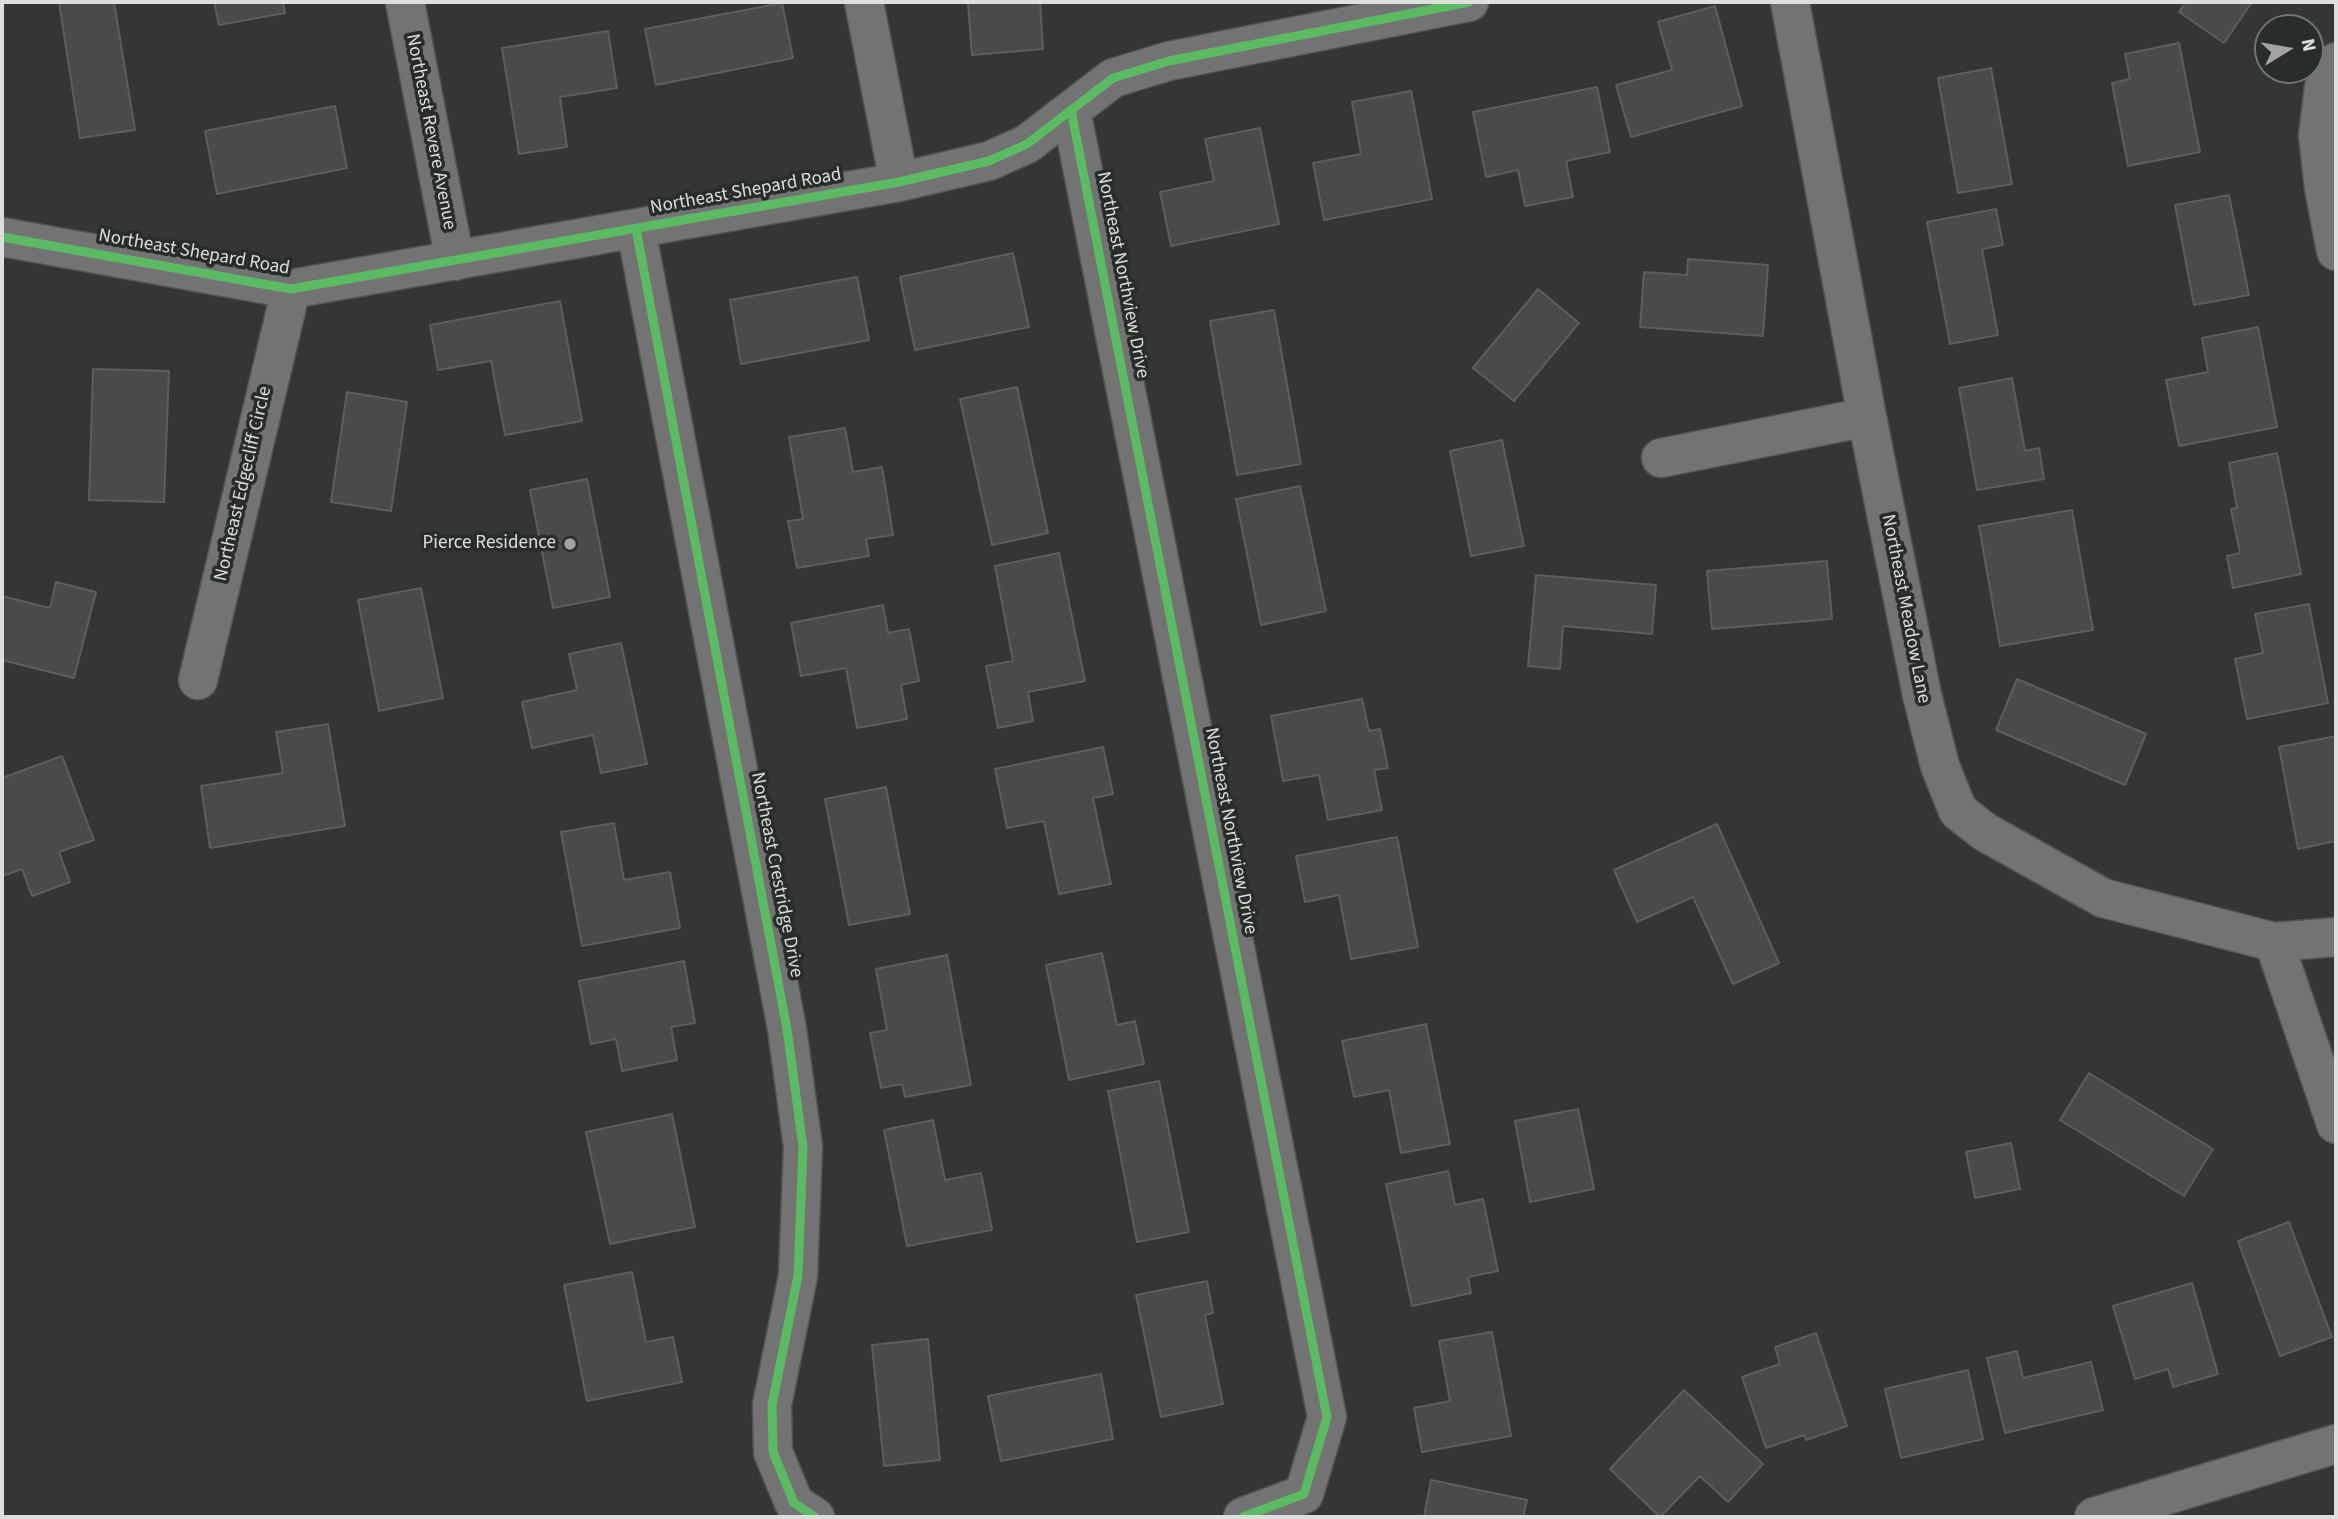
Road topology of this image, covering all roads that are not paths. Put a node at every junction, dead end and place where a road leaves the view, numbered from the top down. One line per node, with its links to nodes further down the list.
1 (405, 2): 11 (street, Northeast Revere Avenue)
2 (864, 2): 7 (street)
3 (1469, 2): 6 (street, Northeast Shepard Road)
4 (1790, 2): 13 (street, Northeast Meadow Lane)
5 (2336, 62): 10 (street)
6 (1071, 110): 7 (street, Northeast Shepard Road); 21 (street, Northeast Northview Drive)
7 (899, 182): 8 (street, Northeast Shepard Road)
8 (636, 229): 11 (street, Northeast Shepard Road); 20 (street, Northeast Crestridge Drive)
9 (2, 237): 12 (street, Northeast Shepard Road)
10 (2336, 251)
11 (455, 261): 12 (street, Northeast Shepard Road)
12 (291, 289): 15 (street, Northeast Edgecliff Circle)
13 (1867, 416): 14 (street); 17 (street, Northeast Meadow Lane)
14 (1661, 458)
15 (198, 680)
16 (2336, 937): 17 (street, Northeast Meadow Lane)
17 (2274, 942): 18 (street)
18 (2336, 1124)
19 (2336, 1444): 22 (street)
20 (815, 1517)
21 (1243, 1517)
22 (2094, 1517)

